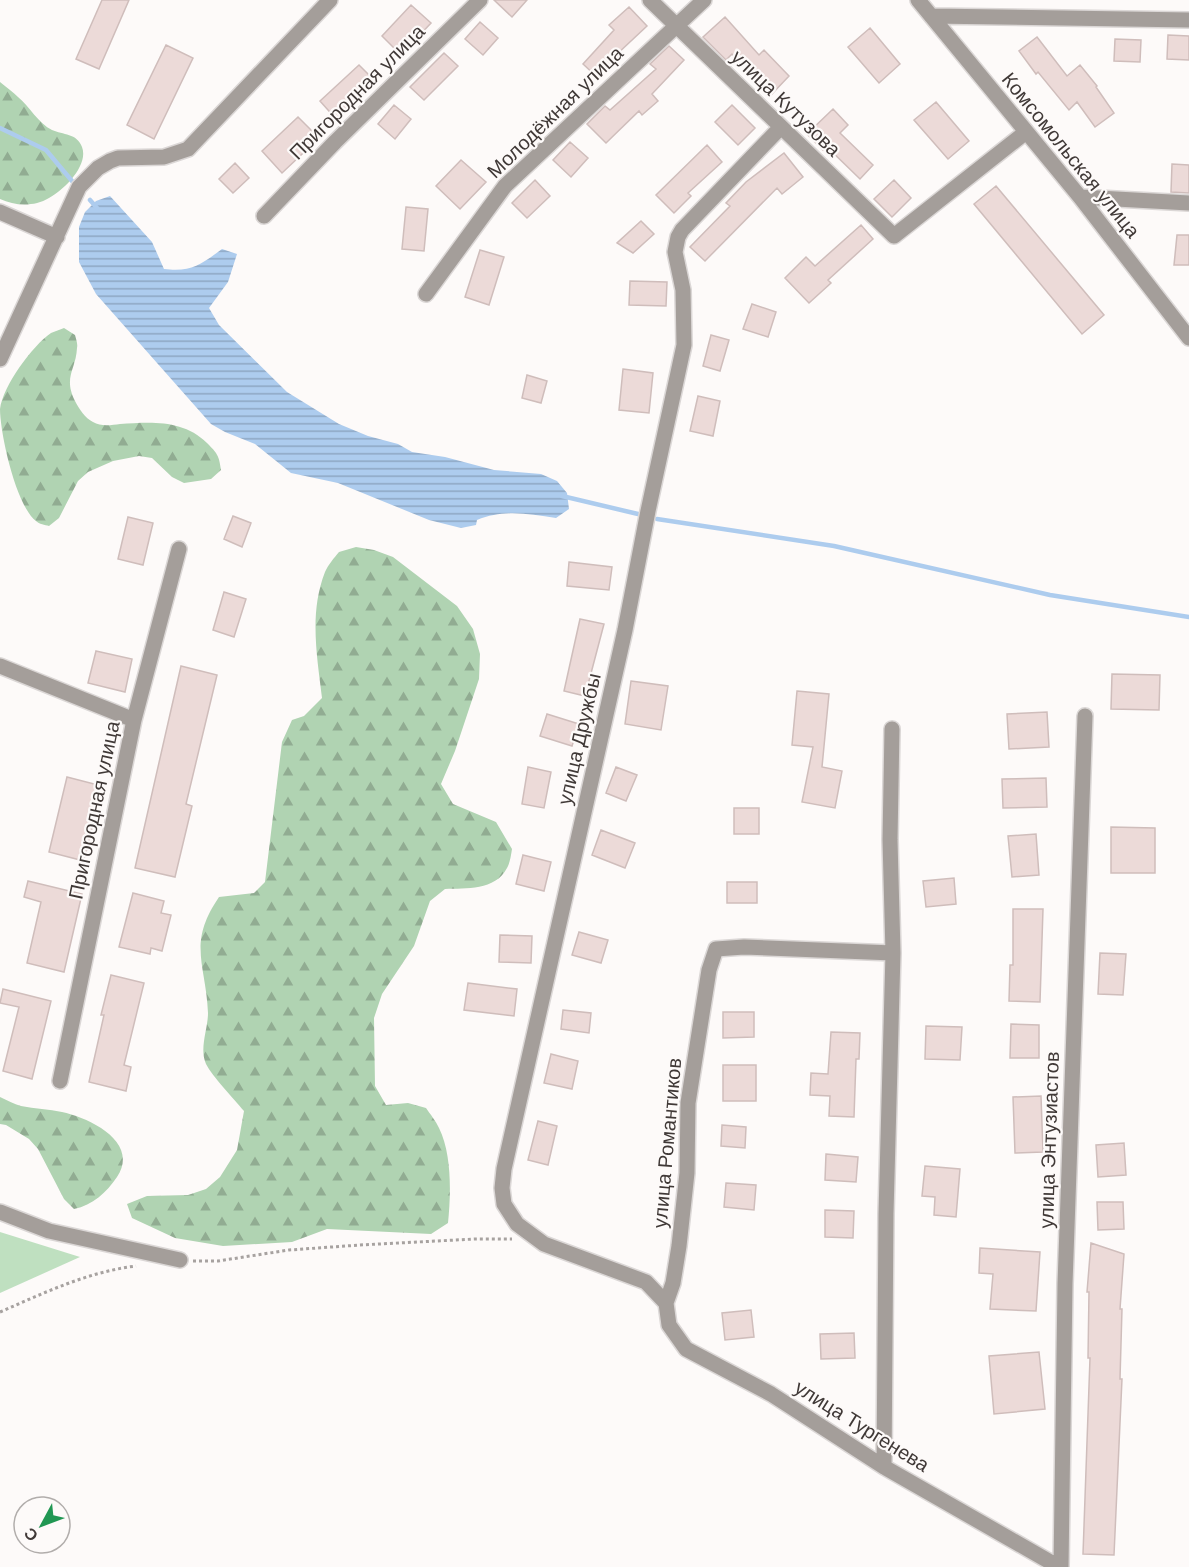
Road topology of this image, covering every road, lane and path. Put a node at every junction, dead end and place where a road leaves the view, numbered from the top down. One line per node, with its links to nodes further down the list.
1 (330, 0): 15 (street)
2 (480, 0): 14 (street, Пригородная улица)
3 (650, 0): 8 (street, улица Кутузова)
4 (704, 0): 8 (street, Молодёжная улица)
5 (918, 0): 6 (street, Комсомольская улица)
6 (931, 16): 7 (street); 10 (street, Комсомольская улица)
7 (1189, 20)
8 (675, 25): 9 (street, улица Кутузова); 16 (street, Молодёжная улица)
9 (780, 128): 10 (street, улица Кутузова); 30 (street, улица Дружбы)
10 (1026, 132): 11 (street, Комсомольская улица)
11 (1080, 197): 12 (street); 17 (street, Комсомольская улица)
12 (1189, 203)
13 (0, 212): 15 (street)
14 (264, 216)
15 (57, 237): 18 (street)
16 (426, 294)
17 (1189, 338)
18 (0, 359)
19 (178, 549): 22 (street, Пригородная улица)
20 (0, 666): 22 (street)
21 (1085, 716): 33 (street, улица Энтузиастов)
22 (134, 720): 25 (street, Пригородная улица)
23 (892, 729): 24 (street)
24 (893, 953): 30 (street, улица Романтиков); 32 (street)
25 (60, 1081)
26 (0, 1212): 28 (street)
27 (516, 1240): 28 (path)
28 (180, 1260)
29 (145, 1265): 31 (path)
30 (666, 1303): 32 (street, улица Тургенева)
31 (0, 1312)
32 (884, 1467): 33 (street, улица Тургенева)
33 (1060, 1567)

